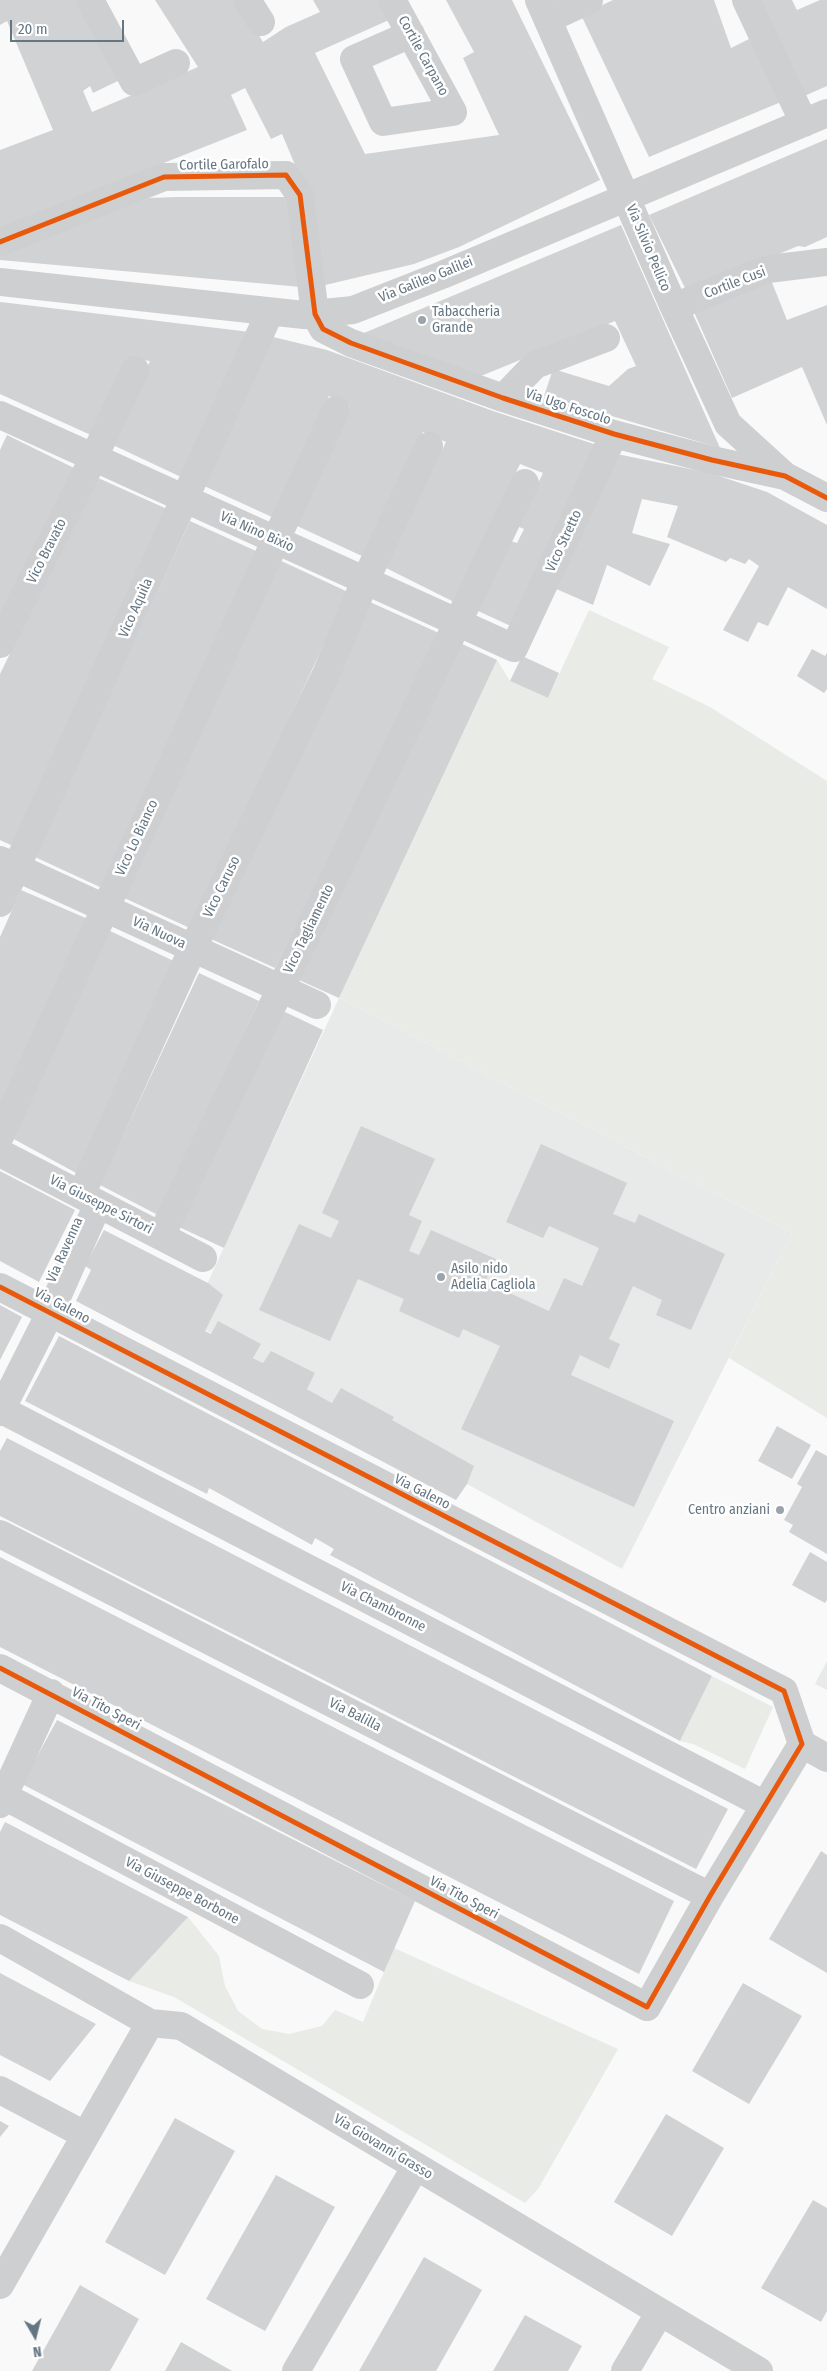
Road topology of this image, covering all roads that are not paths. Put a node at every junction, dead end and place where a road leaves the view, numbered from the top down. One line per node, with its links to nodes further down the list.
1 (90, 0): 7 (street)
2 (392, 0): 6 (street, Cortile Carpano)
3 (589, 0): 5 (street)
4 (746, 0): 8 (street)
5 (544, 9): 9 (street, Via Silvio Pellico)
6 (411, 34): 6 (street, Cortile Carpano)
7 (176, 63)
8 (816, 118): 9 (street, Via Galileo Galilei)
9 (626, 196): 13 (street, Via Silvio Pellico); 15 (street, Via Galileo Galilei)
10 (0, 242): 15 (street, Cortile Garofalo)
11 (827, 262): 13 (street, Cortile Cusi)
12 (0, 282): 14 (street, Via Galileo Galilei)
13 (674, 308): 24 (street, Via Silvio Pellico)
14 (270, 312): 15 (street, Via Galileo Galilei); 27 (street, Vico Aquila)
15 (315, 314): 18 (street, Via Ugo Foscolo)
16 (606, 338): 18 (street)
17 (135, 370): 23 (street, Vico Bravato)
18 (503, 398): 21 (street, Via Ugo Foscolo)
19 (336, 410): 28 (street, Vico Lo Bianco)
20 (1, 417): 23 (street, Via Nino Bixio)
21 (614, 434): 24 (street, Via Ugo Foscolo); 32 (street, Vico Stretto)
22 (429, 446): 29 (street, Vico Caruso)
23 (94, 458): 27 (street, Via Nino Bixio); 31 (street, Vico Bravato)
24 (785, 476): 26 (street, Via Ugo Foscolo)
25 (526, 483): 30 (street, Vico Tagliamento)
26 (827, 498)
27 (184, 499): 28 (street, Via Nino Bixio); 33 (street, Vico Aquila)
28 (275, 540): 29 (street, Via Nino Bixio); 35 (street, Vico Lo Bianco)
29 (365, 581): 30 (street, Via Nino Bixio); 36 (street, Vico Caruso)
30 (458, 623): 32 (street, Via Nino Bixio); 37 (street, Vico Tagliamento)
31 (0, 644)
32 (514, 648)
33 (8, 864): 34 (street, Vico Aquila); 35 (street, Via Nuova)
34 (0, 903)
35 (105, 908): 36 (street, Via Nuova); 39 (street, Vico Lo Bianco)
36 (193, 948): 37 (street, Via Nuova); 41 (street, Vico Caruso)
37 (281, 989): 38 (street, Via Nuova); 42 (street, Vico Tagliamento)
38 (317, 1005)
39 (0, 1136)
40 (0, 1153): 41 (street, Via Giuseppe Sirtori)
41 (89, 1199): 42 (street, Via Giuseppe Sirtori); 45 (street, Via Ravenna)
42 (161, 1236): 43 (street, Via Giuseppe Sirtori)
43 (203, 1258)
44 (0, 1287): 45 (street, Via Galeno)
45 (50, 1313): 46 (street, Via Ravenna); 50 (street, Via Galeno)
46 (0, 1410): 53 (street, Via Chambronne)
47 (0, 1534): 54 (street, Via Balilla)
48 (0, 1668): 49 (street, Via Tito Speri)
49 (51, 1693): 52 (street); 54 (street, Via Tito Speri)
50 (802, 1744): 51 (street); 53 (street, Via Tito Speri)
51 (827, 1758)
52 (2, 1800): 56 (street, Via Giuseppe Borbone)
53 (765, 1805): 54 (street, Via Tito Speri)
54 (710, 1896)
55 (0, 1938): 57 (street, Via Giovanni Grasso)
56 (360, 1985)
57 (150, 2022): 59 (street); 60 (street, Via Giovanni Grasso)
58 (0, 2090): 59 (street)
59 (85, 2135): 61 (street)
60 (416, 2166): 62 (street, Via Giovanni Grasso); 63 (street)
61 (0, 2285)
62 (660, 2312): 64 (street); 65 (street, Via Giovanni Grasso)
63 (296, 2371)
64 (625, 2371)
65 (759, 2371)

